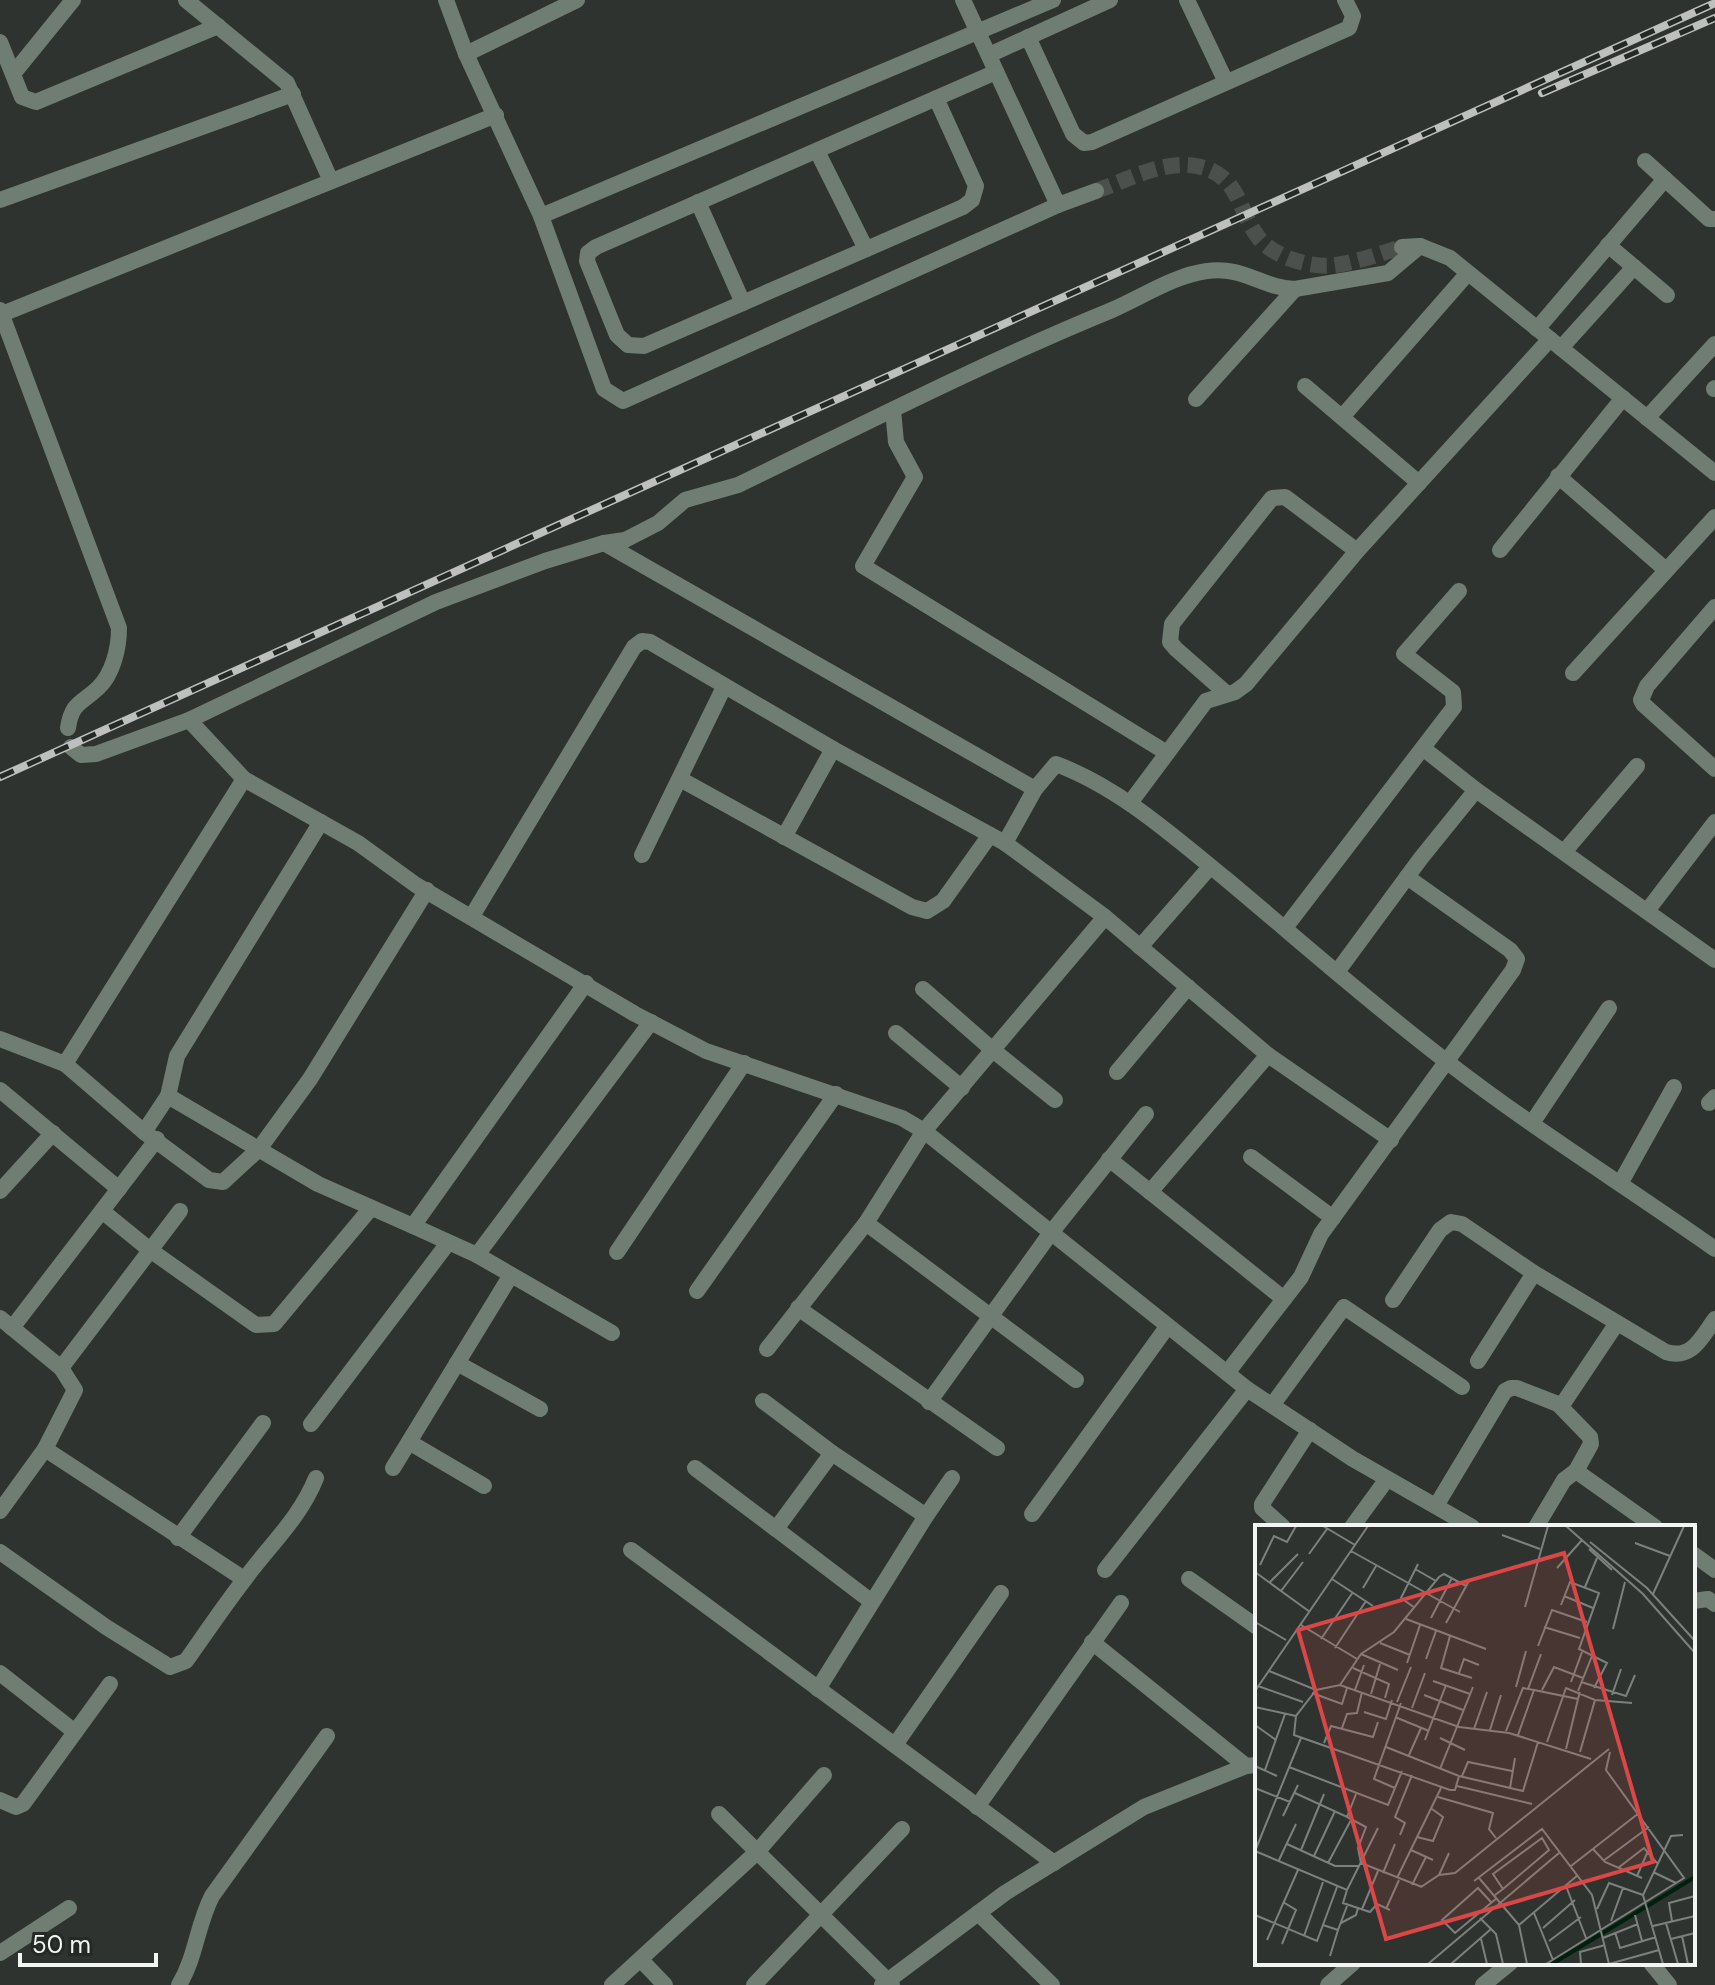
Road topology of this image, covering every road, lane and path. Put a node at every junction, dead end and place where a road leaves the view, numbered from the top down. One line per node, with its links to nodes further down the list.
1 (73, 0): 18 (street)
2 (186, 0): 11 (street)
3 (446, 0): 15 (street)
4 (577, 0): 10 (street)
5 (963, 0): 12 (street)
6 (1053, 0): 12 (street)
7 (1110, 0): 13 (street)
8 (1187, 0): 19 (street)
9 (1345, 0): 19 (street)
10 (557, 4): 15 (street)
11 (218, 26): 18 (street); 20 (street)
12 (978, 31): 16 (street); 31 (street)
13 (1028, 37): 16 (street); 19 (street)
14 (0, 42): 18 (street)
15 (466, 54): 22 (street)
16 (989, 55): 17 (street)
17 (996, 72): 21 (street); 30 (street)
18 (13, 74)
19 (1226, 82)
20 (293, 94): 26 (street); 28 (street)
21 (936, 98): 23 (street); 36 (street)
22 (496, 115): 26 (street); 31 (street)
23 (817, 151): 29 (street); 36 (street)
24 (1645, 161): 25 (street)
25 (1665, 179): 32 (street); 33 (street)
26 (331, 181): 42 (street)
27 (1096, 191): 30 (street)
28 (0, 200)
29 (698, 202): 41 (street); 41 (street)
30 (1058, 205): 31 (street)
31 (541, 216)
32 (1715, 219)
33 (1608, 245): 37 (street); 43 (street)
34 (1420, 246): 35 (street); 38 (street); 39 (street)
35 (1402, 247)
36 (866, 249): 41 (street)
37 (1634, 267): 40 (street); 43 (street)
38 (1468, 273): 43 (street); 49 (street)
39 (1295, 289): 47 (street); 48 (street)
40 (1667, 295)
41 (743, 303)
42 (1, 312): 65 (street)
43 (1549, 339): 46 (street); 53 (street)
44 (1715, 344): 50 (street)
45 (1305, 386): 49 (street)
46 (1623, 398): 50 (street); 52 (street)
47 (1196, 399)
48 (893, 410): 55 (street); 69 (street)
49 (1342, 417): 53 (street)
50 (1647, 418): 51 (street)
51 (1715, 473)
52 (1558, 476): 56 (street); 58 (street)
53 (1419, 483): 57 (street)
54 (1715, 517): 58 (street)
55 (604, 543): 64 (street); 74 (street)
56 (1500, 550)
57 (1357, 551): 63 (street); 63 (street)
58 (1666, 570): 61 (street)
59 (1459, 591): 68 (street)
60 (1715, 607): 71 (street)
61 (1573, 673)
62 (724, 687): 67 (street); 73 (street); 88 (street)
63 (1226, 693): 69 (street)
64 (189, 720): 66 (street); 72 (street)
65 (68, 728)
66 (71, 747)
67 (833, 749): 79 (street); 80 (street)
68 (1424, 749): 75 (street); 90 (street)
69 (1167, 753): 76 (street)
70 (1637, 766): 82 (street)
71 (1715, 769)
72 (244, 779): 77 (street); 105 (street)
73 (680, 779): 80 (street); 83 (street)
74 (1035, 789): 76 (street); 81 (street)
75 (1476, 790): 82 (street); 85 (street)
76 (1130, 803): 84 (street)
77 (321, 822): 86 (street); 111 (street)
78 (1715, 822): 87 (street)
79 (990, 835): 80 (street); 81 (street)
80 (784, 837)
81 (1005, 843): 89 (street)
82 (1564, 852): 87 (street)
83 (642, 855)
84 (1210, 867): 90 (street); 91 (street)
85 (1407, 877): 93 (street); 103 (street)
86 (427, 890): 88 (street); 119 (street)
87 (1647, 911): 92 (street)
88 (472, 916): 94 (street)
89 (1105, 917): 91 (street); 101 (street)
90 (1285, 928): 93 (street)
91 (1140, 947): 95 (street)
92 (1715, 960)
93 (1337, 972): 103 (street)
94 (586, 983): 98 (street); 131 (street)
95 (1188, 987): 102 (street); 106 (street)
96 (923, 989): 101 (street)
97 (1609, 1008): 114 (street)
98 (651, 1022): 104 (street); 137 (street)
99 (896, 1033): 108 (street)
100 (0, 1039): 105 (street)
101 (994, 1051): 108 (street); 112 (street)
102 (1268, 1055): 118 (street); 125 (street)
103 (1446, 1062): 114 (street); 118 (street)
104 (744, 1063): 110 (street); 136 (street)
105 (65, 1064): 117 (street)
106 (1117, 1072)
107 (1674, 1087): 122 (street)
108 (962, 1088): 115 (street)
109 (0, 1090): 116 (street)
110 (836, 1094): 115 (street); 140 (street)
111 (168, 1096): 117 (street); 119 (street)
112 (1055, 1100)
113 (1146, 1114): 121 (street)
114 (1532, 1123): 122 (street)
115 (924, 1131): 130 (street); 132 (street)
116 (53, 1133): 123 (street); 124 (street)
117 (150, 1136): 119 (street); 123 (street)
118 (1391, 1140): 129 (street)
119 (259, 1149): 126 (street)
120 (1251, 1157): 129 (street)
121 (1109, 1159): 125 (street); 132 (street)
122 (1621, 1182): 134 (street)
123 (119, 1189): 127 (street)
124 (0, 1191)
125 (1150, 1192): 141 (street)
126 (371, 1208): 131 (street); 135 (street)
127 (102, 1211): 135 (street); 146 (street)
128 (180, 1211): 135 (street)
129 (1333, 1218): 141 (street)
130 (866, 1223): 143 (street); 144 (street)
131 (413, 1226): 133 (street)
132 (1050, 1234): 144 (street); 148 (street)
133 (448, 1243): 137 (street); 164 (street)
134 (1715, 1249)
135 (150, 1250): 153 (street)
136 (617, 1252)
137 (477, 1255): 139 (street)
138 (1534, 1273): 142 (street); 147 (street); 151 (street)
139 (511, 1275): 149 (street); 152 (street)
140 (697, 1291)
141 (1284, 1299): 154 (street)
142 (1393, 1300)
143 (798, 1308): 150 (street); 159 (street)
144 (991, 1317): 155 (street); 159 (street)
145 (1715, 1319): 147 (street)
146 (6, 1323): 153 (street)
147 (1617, 1323): 161 (street)
148 (1167, 1327): 154 (street); 179 (street)
149 (612, 1333)
150 (767, 1349)
151 (1478, 1361)
152 (457, 1363): 162 (street); 166 (street)
153 (61, 1368): 168 (street)
154 (1227, 1373): 157 (street)
155 (1076, 1380)
156 (1462, 1387): 160 (street)
157 (1247, 1389): 160 (street); 191 (street)
158 (763, 1401): 169 (street)
159 (929, 1402): 167 (street)
160 (1273, 1404): 165 (street)
161 (1558, 1404): 172 (street); 177 (street)
162 (540, 1409)
163 (263, 1423): 187 (street)
164 (311, 1424)
165 (1310, 1430): 175 (street); 181 (street)
166 (409, 1442): 170 (street); 176 (street)
167 (997, 1448)
168 (45, 1449): 178 (street); 187 (street)
169 (832, 1453): 180 (street); 186 (street)
170 (393, 1468)
171 (695, 1468): 186 (street)
172 (1576, 1471): 184 (street); 185 (street)
173 (316, 1478): 193 (street)
174 (952, 1478): 180 (street)
175 (1387, 1479): 177 (street); 182 (street)
176 (484, 1486)
177 (1436, 1506): 183 (street)
178 (0, 1511)
179 (1032, 1514)
180 (926, 1516): 196 (street)
181 (1281, 1525)
182 (1353, 1525)
183 (1469, 1525)
184 (1537, 1525)
185 (1652, 1525)
186 (776, 1529): 196 (street)
187 (178, 1538): 193 (street)
188 (631, 1550): 202 (street)
189 (0, 1552): 193 (street)
190 (1695, 1555): 192 (street)
191 (1105, 1570)
192 (1715, 1570)
193 (244, 1579)
194 (1189, 1579): 198 (street)
195 (1001, 1593): 205 (street)
196 (872, 1602): 202 (street)
197 (1121, 1603): 199 (street)
198 (1255, 1626)
199 (1092, 1642): 206 (street); 209 (street)
200 (0, 1673): 203 (street)
201 (110, 1684): 203 (street)
202 (818, 1689): 205 (street)
203 (75, 1732): 208 (street)
204 (327, 1736): 223 (street)
205 (895, 1745): 209 (street)
206 (1251, 1766): 213 (street)
207 (824, 1775): 212 (street)
208 (0, 1800)
209 (977, 1807): 213 (street)
210 (719, 1814): 212 (street)
211 (902, 1829): 216 (street)
212 (757, 1852): 216 (street); 218 (street)
213 (1054, 1863): 215 (street)
214 (69, 1908): 217 (street)
215 (978, 1913): 222 (street); 227 (street)
216 (821, 1916): 222 (street); 226 (street)
217 (1, 1948)
218 (641, 1960): 224 (street); 225 (street)
219 (1351, 1965): 228 (street)
220 (1508, 1965): 229 (street)
221 (1653, 1965): 230 (street)
222 (887, 1984)
223 (179, 1985)
224 (612, 1985)
225 (665, 1985)
226 (754, 1985)
227 (1052, 1985)
228 (1328, 1985)
229 (1483, 1985)
230 (1669, 1985)

